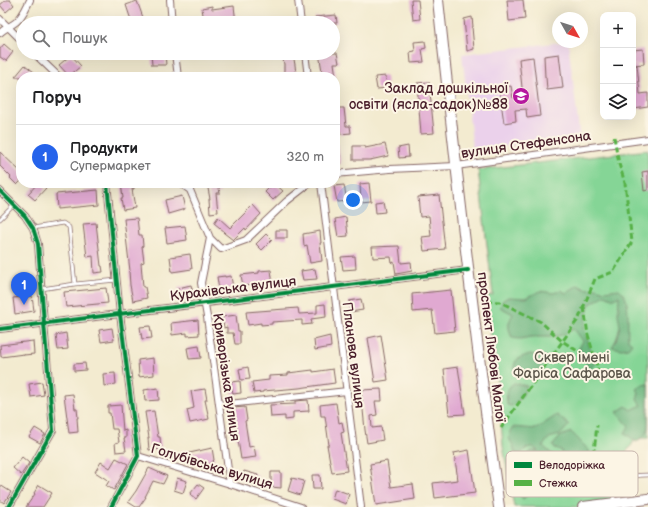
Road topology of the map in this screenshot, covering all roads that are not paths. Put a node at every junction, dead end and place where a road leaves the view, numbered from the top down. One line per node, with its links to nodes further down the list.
1 (30, 0): 5 (street)
2 (170, 0): 6 (street)
3 (298, 0): 7 (street)
4 (438, 0): 20 (main road, проспект Любові Малої)
5 (21, 16)
6 (171, 16)
7 (300, 16)
8 (0, 19): 10 (street)
9 (16, 22): 10 (street)
10 (8, 27): 11 (street); 12 (street)
11 (0, 33)
12 (16, 35)
13 (41, 60): 16 (street)
14 (177, 60): 17 (street)
15 (306, 60): 18 (street)
16 (54, 72)
17 (178, 72)
18 (307, 72)
19 (648, 139): 20 (street, вулиця Стефенсона)
20 (456, 166): 21 (street, вулиця Стефенсона); 31 (main road, проспект Любові Малої)
21 (340, 174)
22 (108, 188): 32 (street)
23 (190, 188): 30 (street)
24 (304, 188): 30 (street)
25 (322, 188): 34 (street, Планова вулиця)
26 (0, 191): 27 (street)
27 (14, 205): 28 (lane); 29 (street)
28 (0, 219)
29 (33, 228): 33 (lane); 35 (street)
30 (210, 238): 36 (street, Криворізька вулиця)
31 (468, 270): 34 (street, Курахівська вулиця); 53 (main road, проспект Любові Малої)
32 (117, 280): 33 (lane); 37 (street)
33 (75, 284): 35 (lane)
34 (334, 287): 36 (street, Курахівська вулиця); 40 (street, Планова вулиця)
35 (41, 289): 38 (street)
36 (205, 303): 37 (street, Курахівська вулиця); 41 (street, Криворізька вулиця)
37 (120, 314): 38 (street, Курахівська вулиця); 42 (street)
38 (44, 323): 39 (street, Курахівська вулиця); 49 (street)
39 (0, 329)
40 (347, 391): 41 (street); 52 (street, Планова вулиця)
41 (219, 405): 45 (street, Криворізька вулиця)
42 (138, 456): 45 (street, Голубівська вулиця); 50 (street)
43 (648, 475): 44 (lane)
44 (638, 476)
45 (230, 484): 51 (street, Голубівська вулиця)
46 (613, 497): 48 (lane)
47 (648, 499): 48 (main road)
48 (609, 504): 54 (main road)
49 (9, 507)
50 (111, 507)
51 (301, 507)
52 (361, 507)
53 (499, 507)
54 (583, 507)

